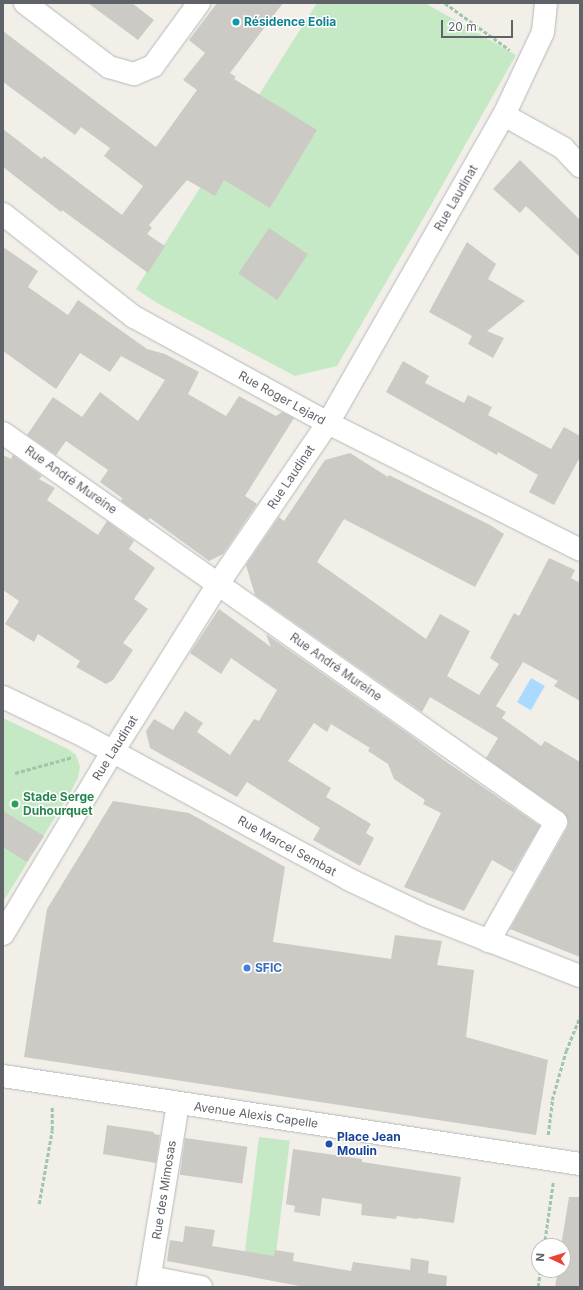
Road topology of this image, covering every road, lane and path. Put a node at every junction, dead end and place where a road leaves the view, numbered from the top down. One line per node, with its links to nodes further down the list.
1 (25, 3): 2 (street)
2 (200, 3)
3 (445, 3): 5 (path)
4 (546, 3): 5 (street, Rue Laudinat)
5 (530, 62): 6 (street, Rue Laudinat)
6 (504, 115): 7 (street); 9 (street, Rue Laudinat)
7 (580, 166)
8 (3, 214): 9 (street, Rue Roger Lejard)
9 (328, 423): 11 (street, Rue Roger Lejard); 12 (street, Rue Laudinat)
10 (3, 433): 12 (street, Rue André Mureine)
11 (579, 547)
12 (218, 584): 14 (street, Rue Laudinat); 18 (street, Rue André Mureine)
13 (3, 697): 14 (street, Rue Marcel Sembat)
14 (112, 752): 17 (street, Rue Laudinat); 18 (street, Rue Marcel Sembat)
15 (76, 756): 16 (path)
16 (15, 773)
17 (3, 934)
18 (489, 941): 19 (street, Rue Marcel Sembat)
19 (580, 976)
20 (580, 1016): 24 (path)
21 (3, 1076): 22 (street, Avenue Alexis Capelle)
22 (56, 1085): 23 (street, Avenue Alexis Capelle); 26 (path)
23 (178, 1104): 24 (street, Avenue Alexis Capelle); 28 (street, Rue des Mimosas)
24 (546, 1160): 25 (street, Avenue Alexis Capelle); 27 (path)
25 (580, 1164)
26 (39, 1204)
27 (545, 1238)
28 (149, 1282): 29 (street)
29 (201, 1287)

